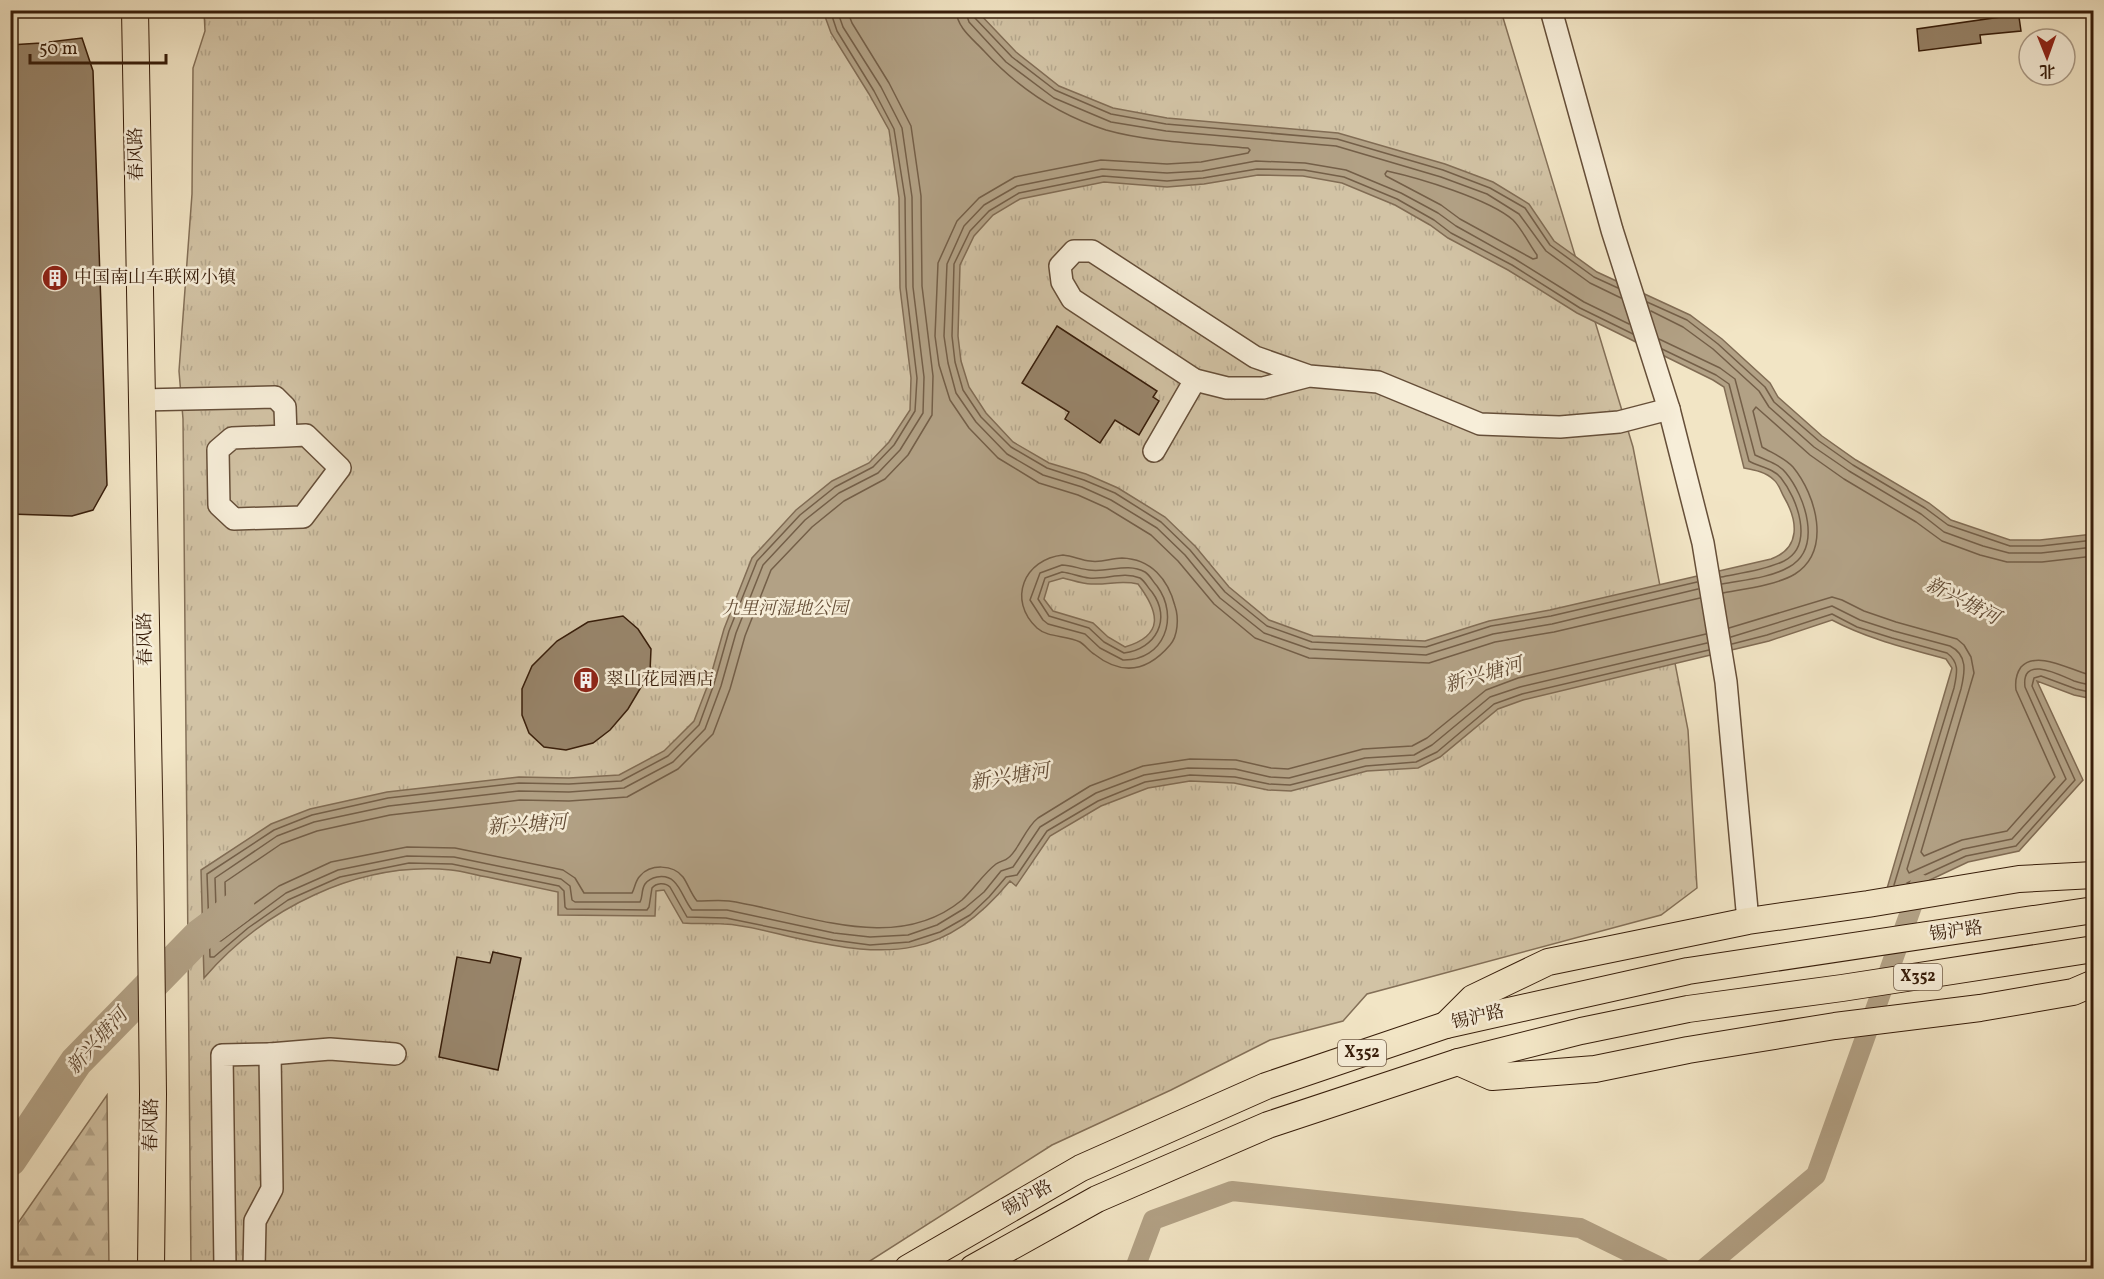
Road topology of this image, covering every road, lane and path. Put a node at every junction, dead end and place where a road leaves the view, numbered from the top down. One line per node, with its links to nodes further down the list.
1 (135, 10): 5 (main road, 春风路)
2 (1551, 10): 6 (street)
3 (1309, 376): 4 (street); 4 (street); 6 (street)
4 (1195, 380): 8 (street)
5 (141, 400): 7 (street); 18 (main road, 春风路)
6 (1669, 409): 11 (street)
7 (286, 436): 7 (street)
8 (1154, 451)
9 (2094, 875): 11 (main road)
10 (2094, 910): 14 (main road, 锡沪路 / X352)
11 (1748, 921): 14 (main road)
12 (2094, 949): 17 (main road, 锡沪路 / X352)
13 (2094, 983): 17 (main road)
14 (1446, 1025): 21 (main road, 锡沪路 / X352)
15 (270, 1054): 16 (street); 19 (street); 20 (street)
16 (395, 1054)
17 (1458, 1062): 22 (main road, 锡沪路 / X352)
18 (151, 1269)
19 (225, 1269)
20 (254, 1269)
21 (908, 1269)
22 (973, 1269)

